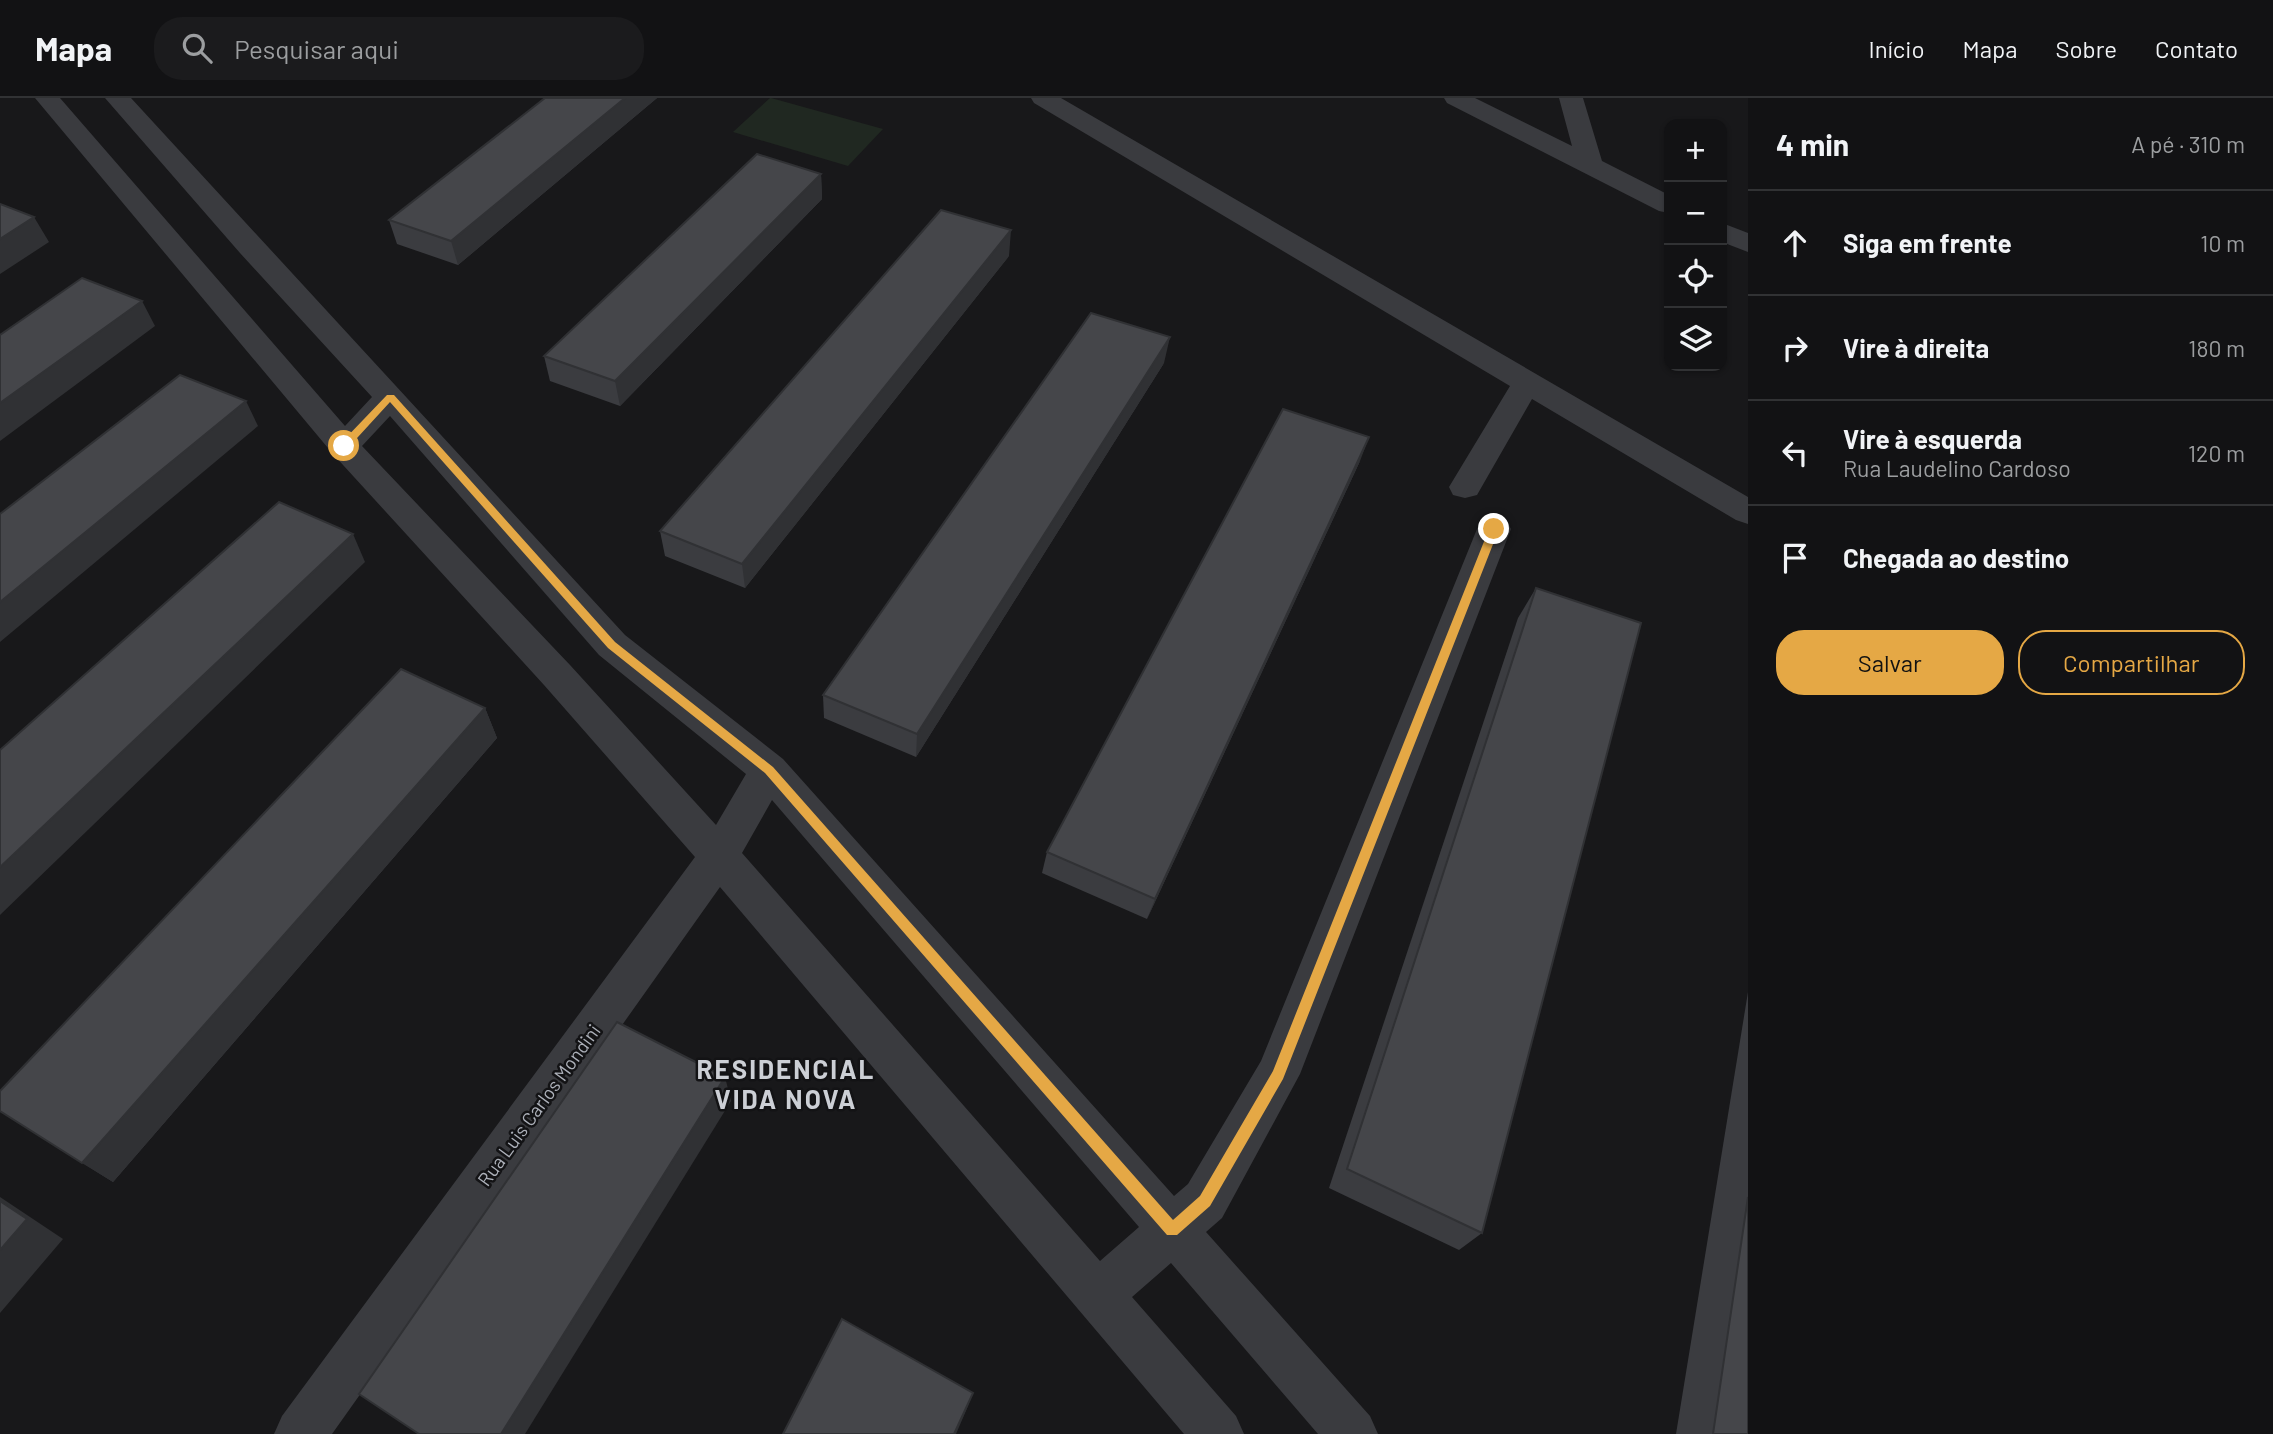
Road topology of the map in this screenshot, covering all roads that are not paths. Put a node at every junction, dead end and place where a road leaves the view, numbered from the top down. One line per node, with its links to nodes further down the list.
1 (1043, 98): 9 (street)
2 (1456, 98): 5 (street)
3 (1571, 98): 5 (street)
4 (89, 106): 10 (street); 11 (street)
5 (1590, 166): 6 (street)
6 (1664, 203)
7 (1727, 234): 8 (street)
8 (1748, 244)
9 (1526, 384): 12 (street); 13 (street)
10 (390, 397): 11 (street); 15 (street)
11 (344, 446): 16 (street)
12 (1465, 487)
13 (1748, 512)
14 (1494, 529): 17 (street)
15 (769, 770): 16 (street, Rua Luis Carlos Mondini); 17 (street)
16 (719, 856): 18 (street); 19 (street, Rua Luis Carlos Mondini)
17 (1172, 1230): 18 (street); 21 (street)
18 (1098, 1295): 20 (street)
19 (300, 1434)
20 (1218, 1434)
21 (1352, 1434)

